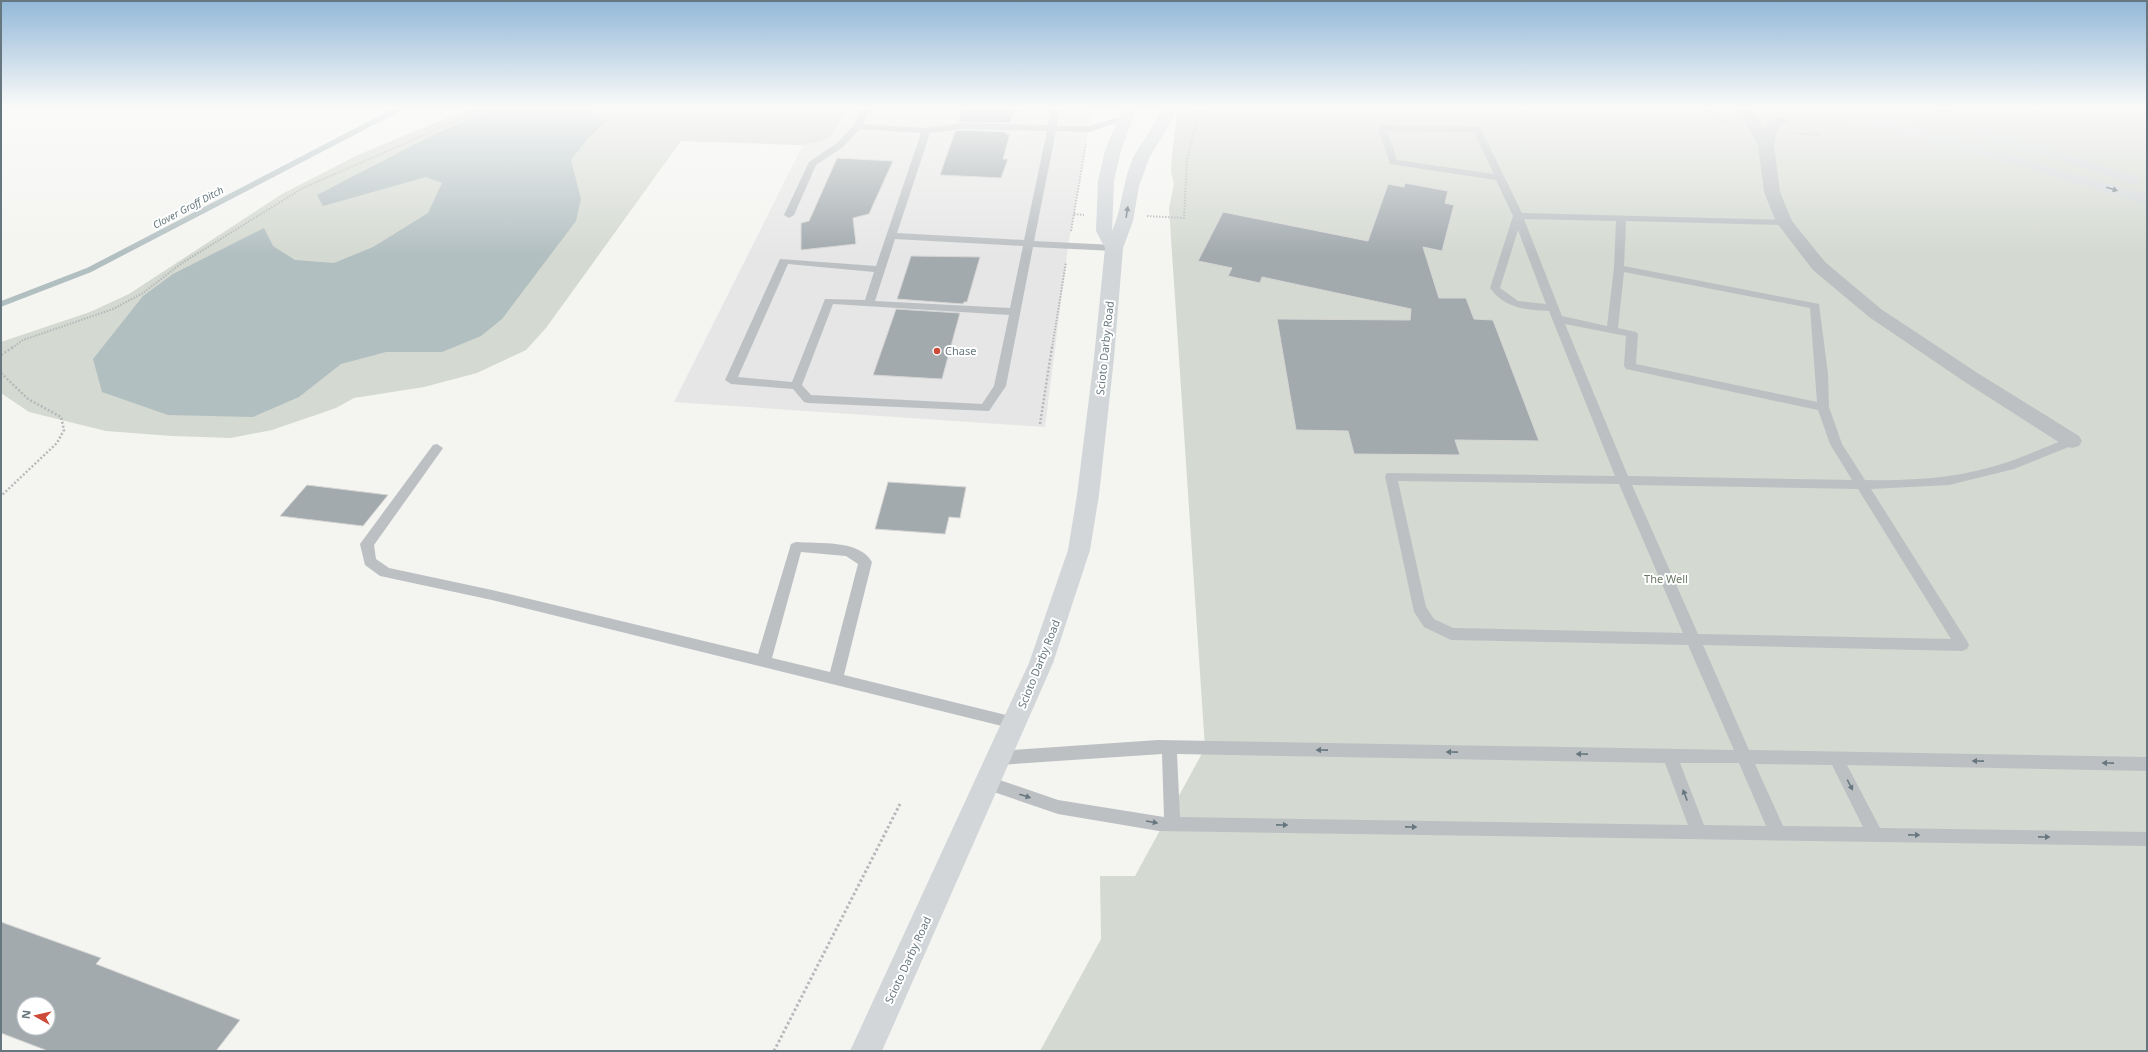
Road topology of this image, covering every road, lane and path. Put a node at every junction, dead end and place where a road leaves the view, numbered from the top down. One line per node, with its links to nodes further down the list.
1 (374, 156): 33 (path)
2 (824, 156): 17 (lane)
3 (917, 156): 22 (lane)
4 (1047, 156): 23 (lane)
5 (1084, 156): 24 (path)
6 (1111, 156): 25 (main road)
7 (1142, 156): 25 (main road, Scioto Darby Road, one-way to 7)
8 (1188, 156): 18 (path)
9 (1391, 156): 14 (lane)
10 (1490, 156): 14 (lane)
11 (1767, 156): 21 (street)
12 (2002, 156): 16 (main road, one-way to 16)
13 (2059, 156): 15 (main road)
14 (1500, 178): 19 (lane)
15 (2147, 184)
16 (2147, 200)
17 (789, 215)
18 (1139, 216)
19 (1518, 216): 20 (lane); 29 (lane); 29 (lane)
20 (1621, 219): 21 (lane); 26 (lane)
21 (1784, 222): 38 (street)
22 (890, 236): 23 (lane); 27 (lane)
23 (1028, 243): 24 (lane); 30 (lane)
24 (1068, 246): 25 (lane); 37 (path)
25 (1114, 248): 46 (main road, Scioto Darby Road)
26 (1619, 268): 32 (lane); 36 (lane)
27 (880, 269): 28 (lane); 35 (lane)
28 (869, 303): 30 (lane); 35 (lane)
29 (1553, 308): 31 (lane)
30 (1015, 312): 35 (lane)
31 (1558, 319): 32 (lane); 40 (lane)
32 (1612, 330): 36 (lane)
33 (1, 355)
34 (1, 373): 42 (path)
35 (796, 386)
36 (1823, 408): 41 (lane)
37 (1040, 424)
38 (2072, 441): 41 (lane)
39 (437, 448): 44 (lane)
40 (1623, 479): 41 (lane); 43 (lane); 43 (lane)
41 (1860, 484): 43 (lane)
42 (1, 496)
43 (1692, 640): 49 (lane)
44 (764, 660): 45 (lane); 45 (lane)
45 (836, 678): 46 (lane)
46 (1014, 723): 50 (main road, Scioto Darby Road)
47 (1169, 747): 48 (lane, one-way to 47); 50 (lane); 55 (lane)
48 (1670, 756): 49 (lane); 56 (lane, one-way to 48)
49 (1744, 757): 51 (lane); 57 (lane)
50 (999, 758): 53 (main road, Scioto Darby Road)
51 (1836, 758): 52 (lane, one-way to 51); 58 (lane, one-way to 58)
52 (2147, 764)
53 (988, 783): 55 (lane, one-way to 55); 61 (main road, Scioto Darby Road)
54 (900, 804): 60 (path)
55 (1172, 824): 56 (lane, one-way to 56)
56 (1699, 832): 57 (lane)
57 (1778, 834): 58 (lane)
58 (1875, 835): 59 (lane, one-way to 59)
59 (2147, 839)
60 (774, 1051)
61 (866, 1051)

